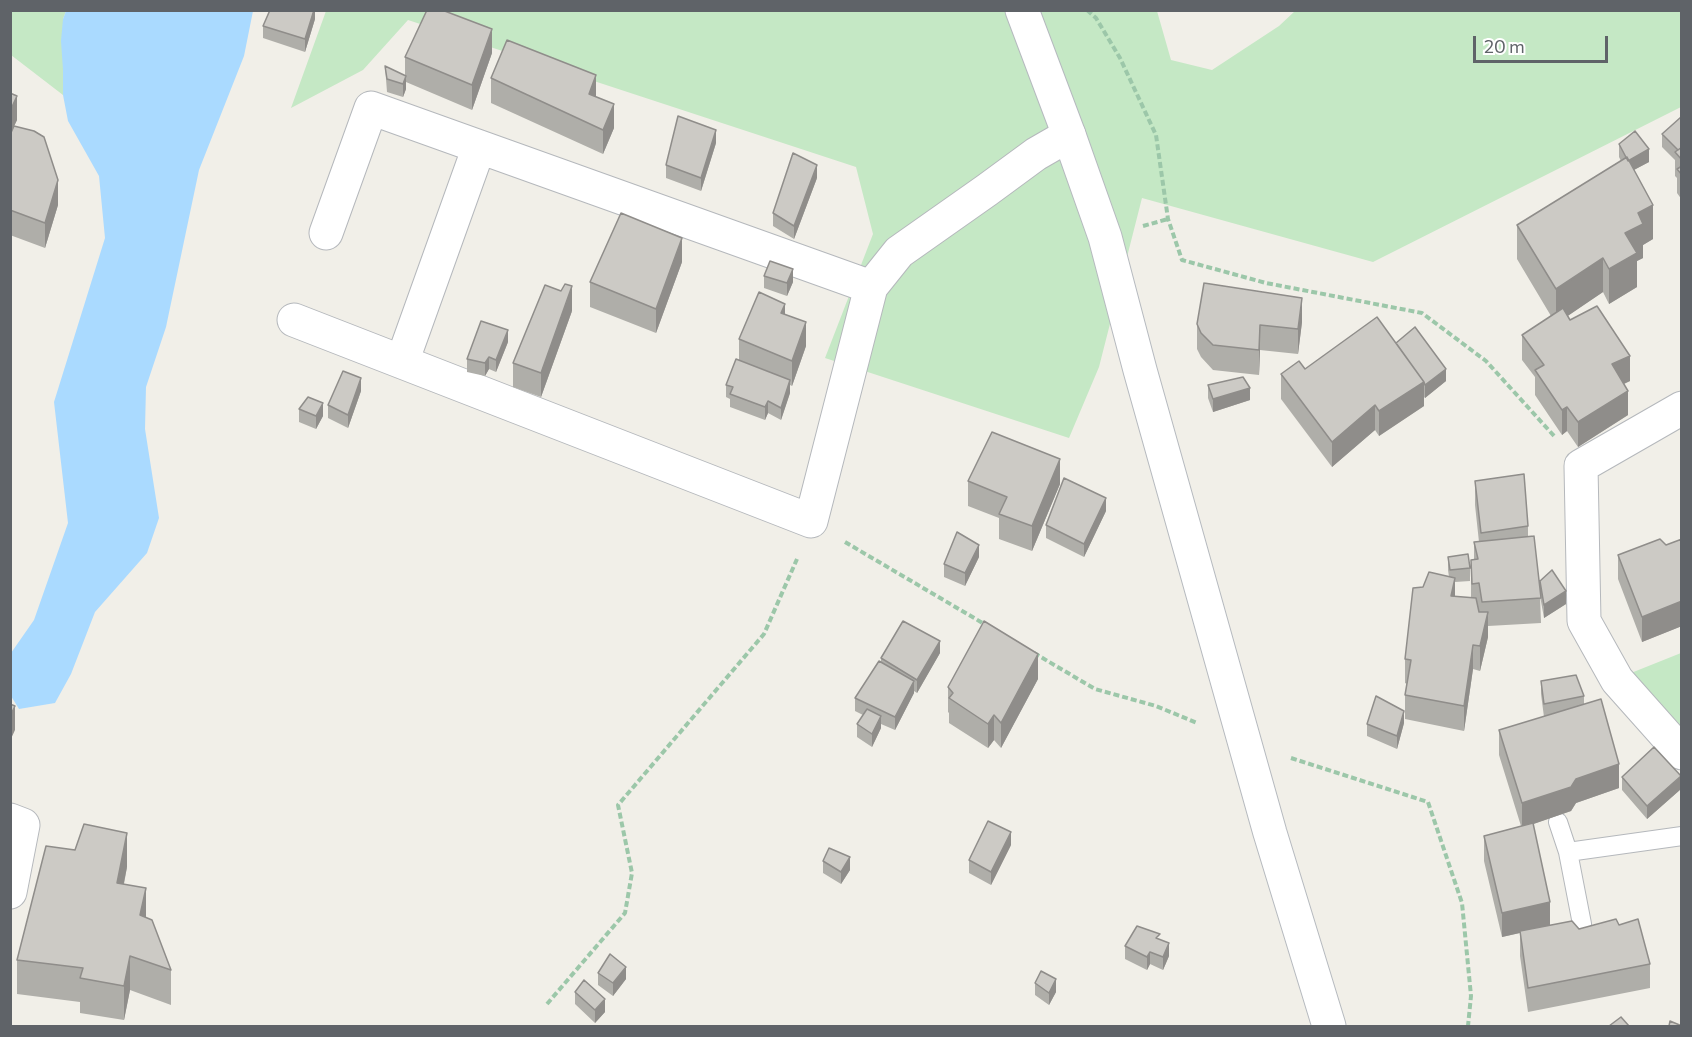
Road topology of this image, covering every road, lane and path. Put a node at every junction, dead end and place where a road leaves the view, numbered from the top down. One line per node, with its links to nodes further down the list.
1 (1022, 10): 3 (street)
2 (1087, 10): 10 (path)
3 (1069, 135): 6 (street); 20 (street)
4 (479, 147): 5 (street); 6 (street); 8 (street)
5 (326, 233)
6 (872, 287): 8 (street)
7 (294, 320): 8 (street)
8 (402, 362)
9 (1682, 408): 10 (street)
10 (1581, 466): 12 (street)
11 (800, 553): 19 (path)
12 (1682, 753)
13 (10, 820): 17 (street)
14 (1558, 822): 16 (lane)
15 (1682, 836): 16 (lane)
16 (1568, 852): 18 (lane)
17 (10, 892)
18 (1582, 924)
19 (547, 1004)
20 (1329, 1026)

